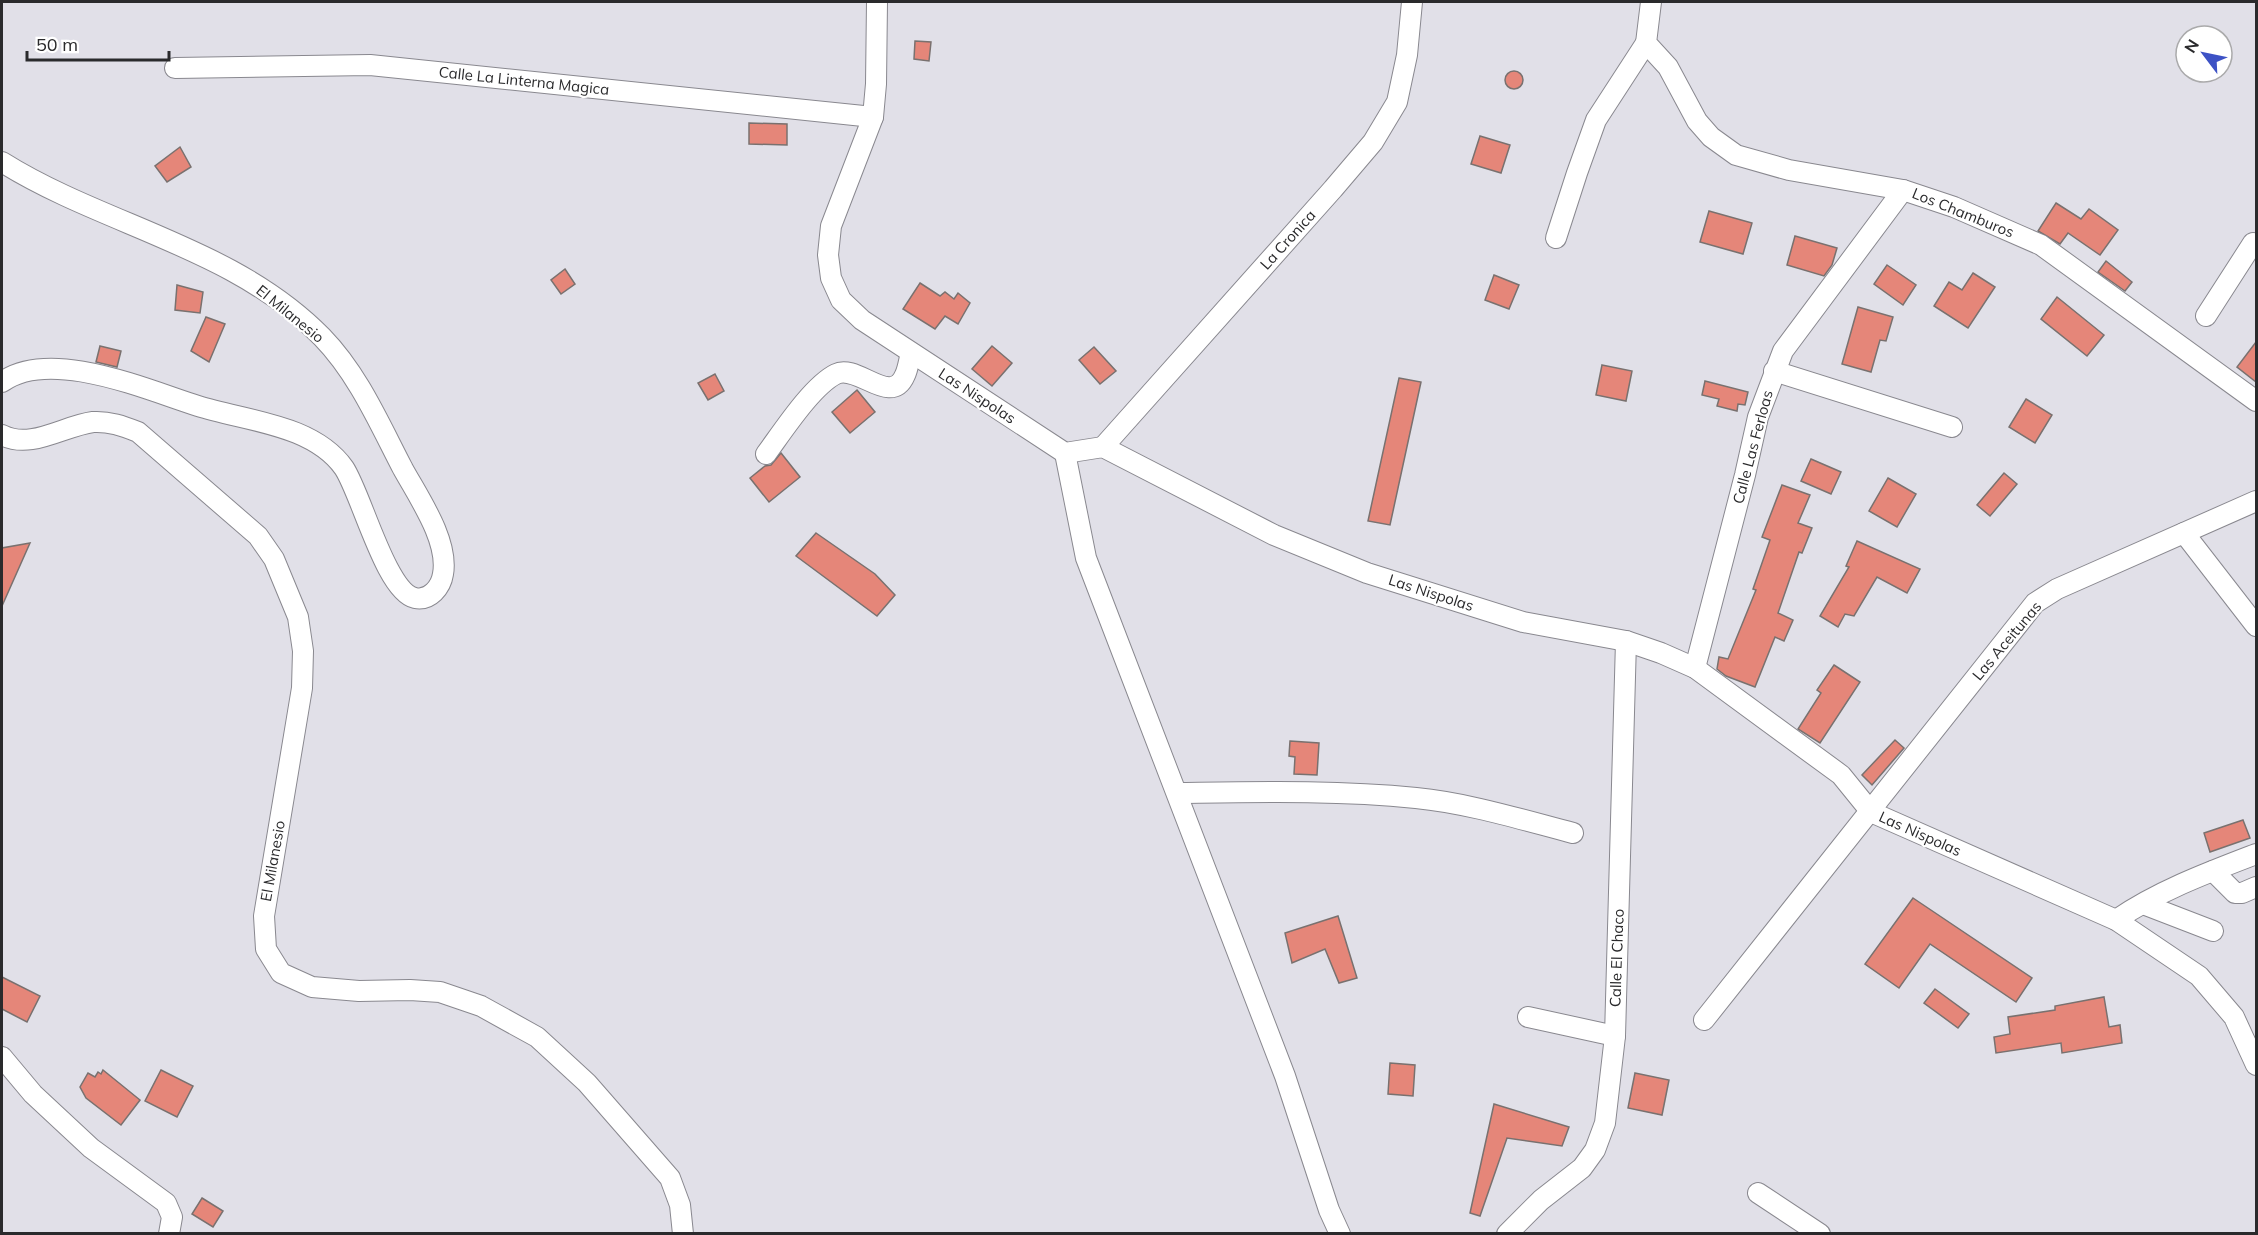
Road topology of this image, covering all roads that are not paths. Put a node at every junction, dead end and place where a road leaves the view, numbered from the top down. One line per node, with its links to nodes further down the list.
1 (877, 2): 6 (street, Las Nispolas)
2 (1412, 2): 18 (street, La Cronica)
3 (1651, 2): 4 (street)
4 (1646, 44): 8 (street, Los Chamburos); 9 (street)
5 (175, 68): 6 (street, Calle La Linterna Magica)
6 (873, 117): 12 (street, Las Nispolas)
7 (2, 162): 14 (street, El Milanesio)
8 (1903, 190): 13 (street, Calle Las Ferloas); 15 (street, Los Chamburos)
9 (1556, 238)
10 (2255, 243): 11 (street)
11 (2206, 316)
12 (911, 353): 19 (street); 20 (street, Las Nispolas)
13 (1774, 371): 16 (street); 25 (street, Calle Las Ferloas)
14 (2, 382)
15 (2256, 401)
16 (1952, 427)
17 (2, 435): 42 (street, El Milanesio)
18 (1103, 447): 20 (street); 24 (street, Las Nispolas)
19 (766, 453)
20 (1065, 453): 26 (street)
21 (2256, 501): 22 (street, Las Aceitunas)
22 (2184, 533): 23 (street); 27 (street, Las Aceitunas)
23 (2256, 626)
24 (1626, 641): 25 (street, Las Nispolas); 37 (street, Calle El Chaco)
25 (1695, 669): 27 (street, Las Nispolas)
26 (1178, 793): 28 (street); 43 (street)
27 (1871, 812): 33 (street, Las Nispolas); 36 (street, Las Aceitunas)
28 (1574, 833)
29 (2256, 854): 30 (street)
30 (2213, 871): 31 (street); 32 (street)
31 (2256, 887)
32 (2143, 904): 33 (street); 34 (street)
33 (2116, 920): 39 (street, Las Nispolas)
34 (2213, 931)
35 (1528, 1017): 37 (street)
36 (1704, 1020)
37 (1615, 1036): 44 (street, Calle El Chaco)
38 (2, 1057): 41 (street)
39 (2256, 1065)
40 (1758, 1193): 45 (street)
41 (169, 1233)
42 (683, 1233)
43 (1340, 1233)
44 (1507, 1233)
45 (1820, 1233)

